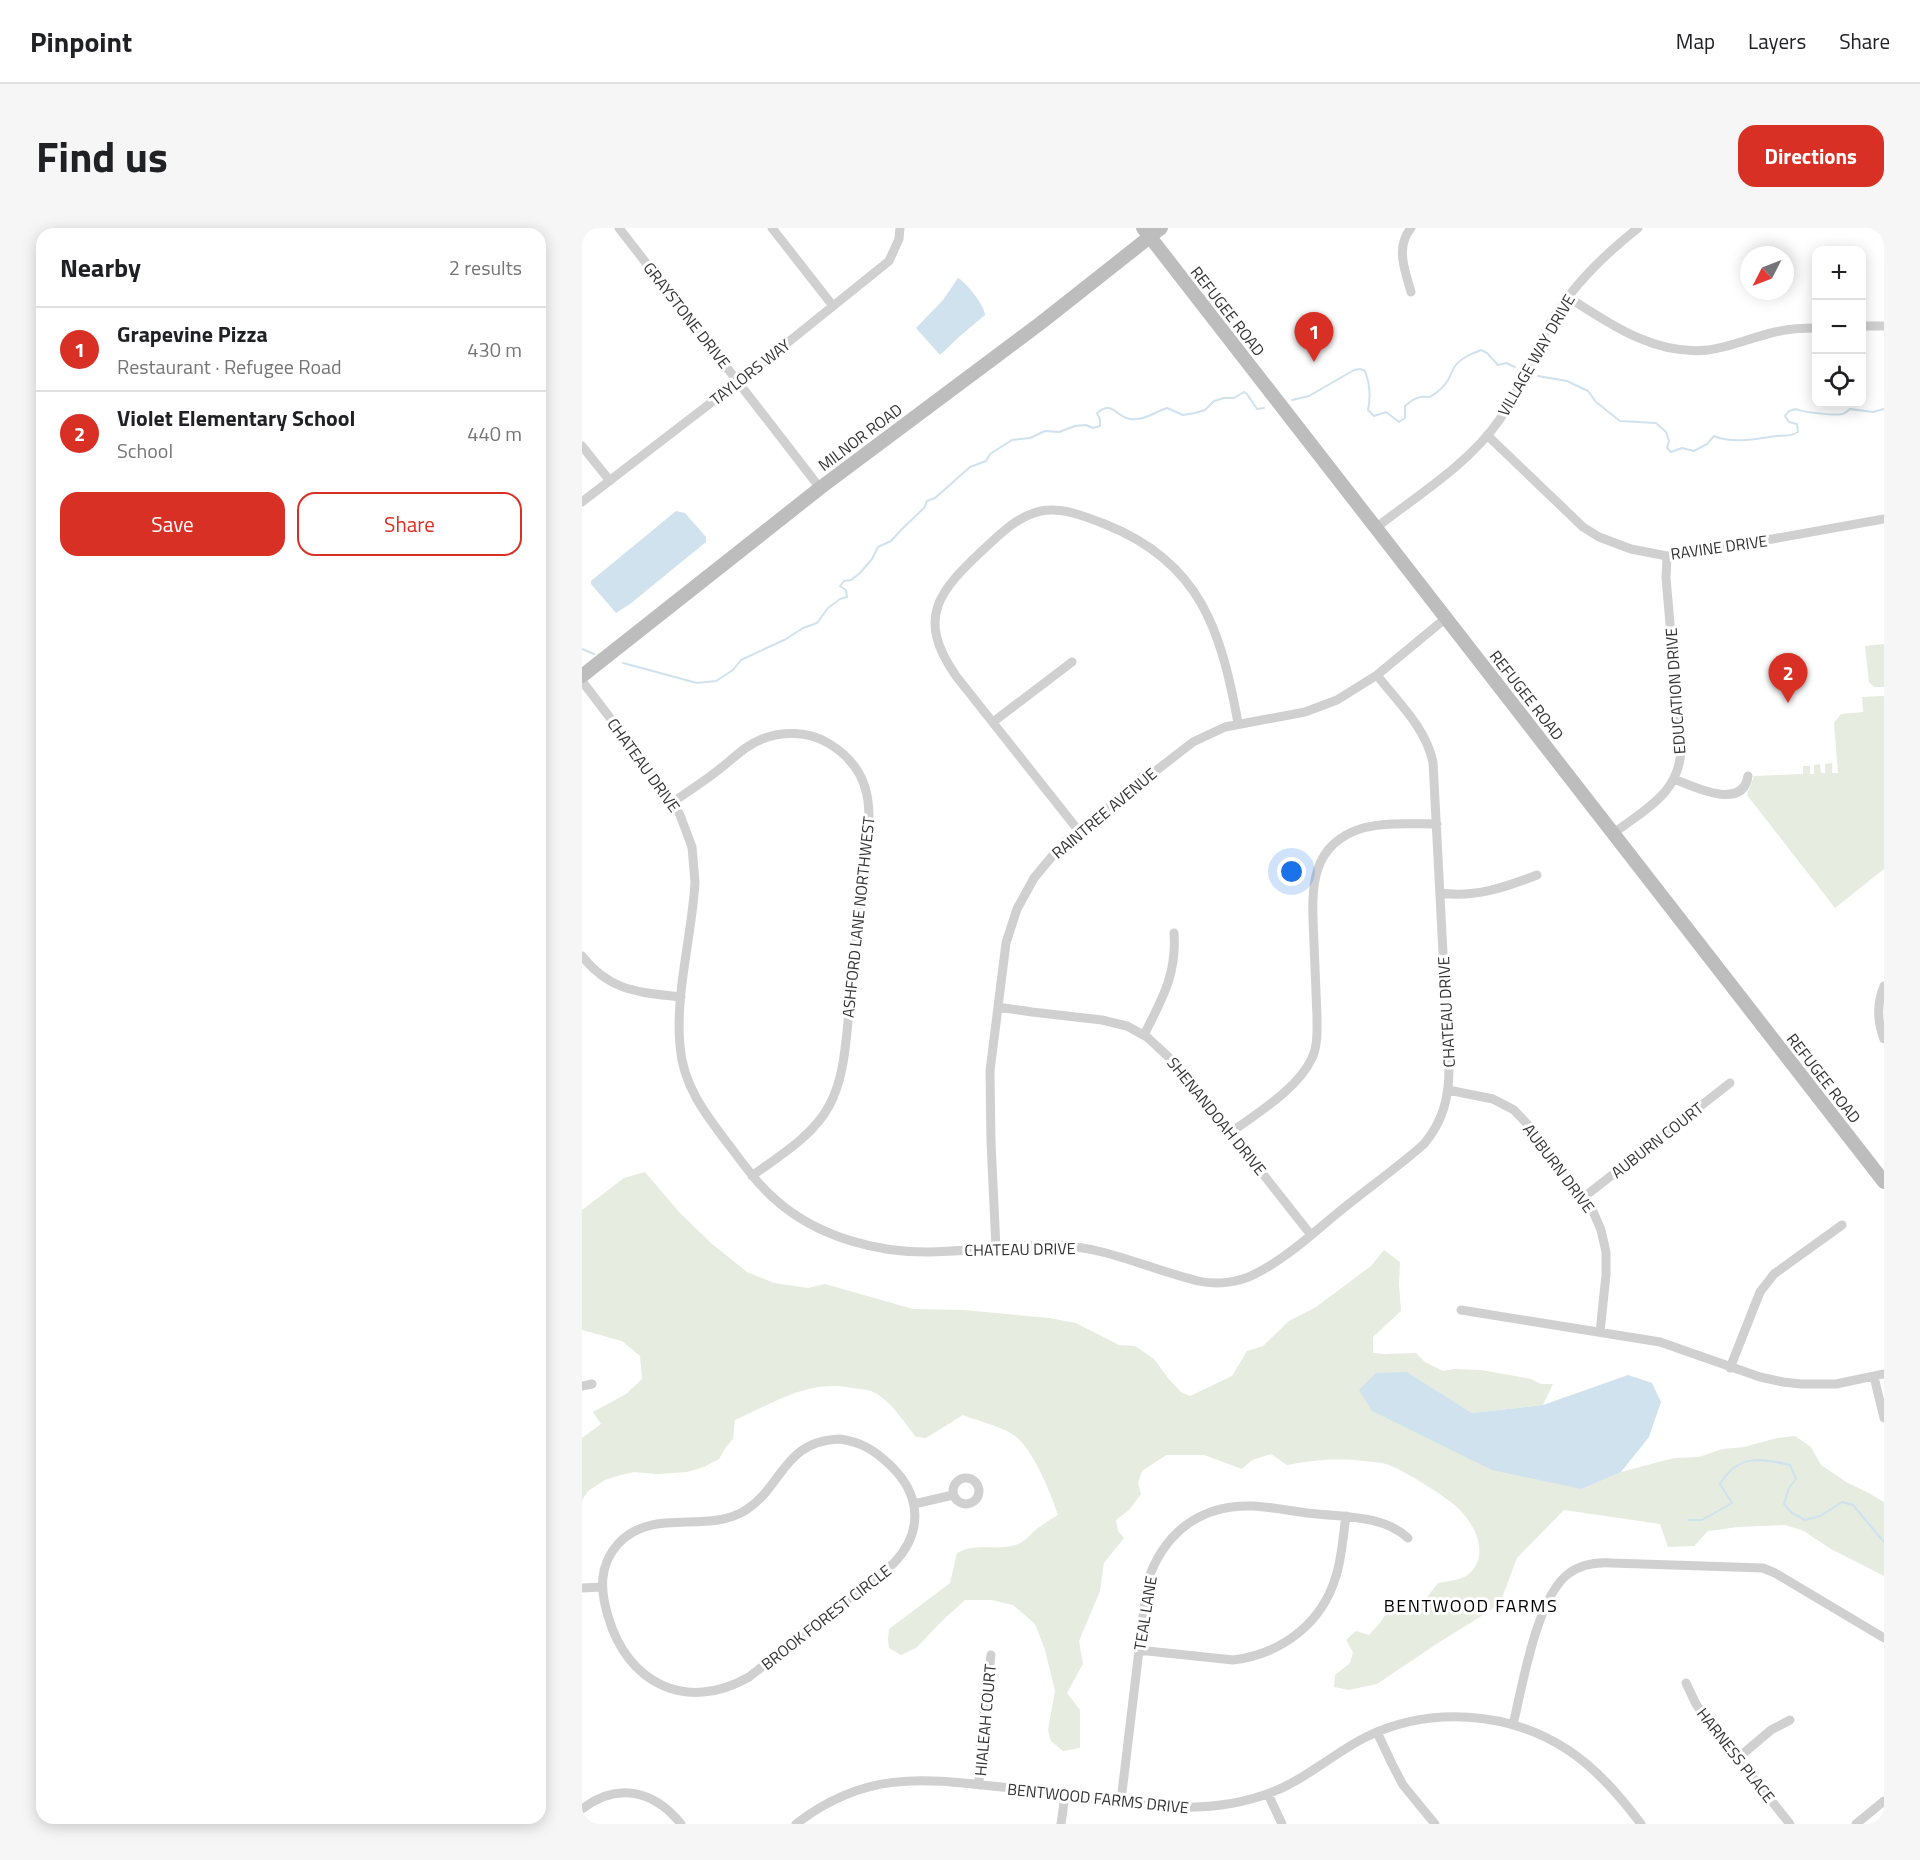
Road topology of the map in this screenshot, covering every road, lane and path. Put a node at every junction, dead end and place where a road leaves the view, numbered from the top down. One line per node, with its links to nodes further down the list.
1 (619, 228): 13 (street, GRAYSTONE DRIVE)
2 (772, 228): 9 (street)
3 (900, 228): 9 (street, TAYLORS WAY)
4 (1411, 228): 7 (street)
5 (1638, 228): 8 (street, VILLAGE WAY DRIVE)
6 (1151, 231): 17 (main road, MILNOR ROAD); 20 (main road, REFUGEE ROAD)
7 (1411, 292)
8 (1568, 297): 12 (street); 14 (street, VILLAGE WAY DRIVE)
9 (833, 306): 13 (street, TAYLORS WAY)
10 (1866, 326): 11 (street)
11 (1884, 326)
12 (1812, 328)
13 (739, 381): 16 (street, TAYLORS WAY); 17 (street, GRAYSTONE DRIVE)
14 (1487, 435): 20 (street, VILLAGE WAY DRIVE); 21 (street, RAVINE DRIVE)
15 (582, 446): 16 (street)
16 (610, 481): 18 (street, TAYLORS WAY)
17 (820, 488): 25 (main road, MILNOR ROAD)
18 (582, 502)
19 (1884, 519): 21 (street, RAVINE DRIVE)
20 (1377, 527): 22 (main road, REFUGEE ROAD)
21 (1667, 556): 30 (street, EDUCATION DRIVE)
22 (1446, 618): 24 (street, RAINTREE AVENUE); 34 (main road, REFUGEE ROAD)
23 (1072, 662): 27 (street)
24 (1377, 675): 28 (street, RAINTREE AVENUE); 32 (street, CHATEAU DRIVE)
25 (582, 676)
26 (582, 681): 31 (street, CHATEAU DRIVE)
27 (993, 722): 28 (street); 33 (street)
28 (1239, 723): 33 (street, RAINTREE AVENUE)
29 (1748, 776): 30 (street)
30 (1674, 780): 34 (street, EDUCATION DRIVE)
31 (673, 802): 40 (street, CHATEAU DRIVE); 47 (street, ASHFORD LANE NORTHWEST)
32 (1437, 824): 36 (street, CHATEAU DRIVE); 46 (street)
33 (1078, 831): 41 (street, RAINTREE AVENUE)
34 (1614, 833): 48 (main road, REFUGEE ROAD)
35 (1537, 875): 36 (street)
36 (1440, 893): 45 (street, CHATEAU DRIVE)
37 (1174, 933): 42 (street)
38 (582, 956): 40 (street)
39 (1884, 986): 43 (street)
40 (681, 997): 47 (street, CHATEAU DRIVE)
41 (998, 1006): 42 (street, SHENANDOAH DRIVE); 52 (street, RAINTREE AVENUE)
42 (1144, 1035): 46 (street, SHENANDOAH DRIVE)
43 (1884, 1039)
44 (1730, 1083): 49 (street, AUBURN COURT)
45 (1448, 1090): 49 (street, AUBURN DRIVE); 51 (street, CHATEAU DRIVE)
46 (1230, 1133): 51 (street, SHENANDOAH DRIVE)
47 (752, 1176): 52 (street, CHATEAU DRIVE)
48 (1884, 1182)
49 (1584, 1197): 54 (street, AUBURN DRIVE)
50 (1842, 1225): 55 (street)
51 (1311, 1235): 52 (street, CHATEAU DRIVE)
52 (996, 1248)
53 (1461, 1310): 54 (street)
54 (1600, 1332): 55 (street)
55 (1731, 1368): 57 (street)
56 (1884, 1374): 57 (street)
57 (1874, 1377): 58 (street)
58 (1884, 1418)
59 (953, 1494): 60 (street)
60 (914, 1504): 63 (street, BROOK FOREST CIRCLE); 63 (street, BROOK FOREST CIRCLE)
61 (1346, 1516): 62 (street, TEAL LANE); 66 (street); 66 (street, TEAL LANE)
62 (1408, 1538)
63 (602, 1587): 64 (street)
64 (582, 1588)
65 (1884, 1638): 70 (street)
66 (1138, 1650): 76 (street, TEAL LANE)
67 (992, 1655): 73 (street, HIALEAH COURT)
68 (1686, 1683): 72 (street, HARNESS PLACE)
69 (1790, 1720): 72 (street)
70 (1513, 1725): 71 (street, BENTWOOD FARMS DRIVE); 84 (street, BENTWOOD FARMS DRIVE)
71 (1377, 1732): 74 (street, BENTWOOD FARMS DRIVE); 83 (street)
72 (1738, 1758): 85 (street, HARNESS PLACE)
73 (979, 1785): 75 (street, BENTWOOD FARMS DRIVE); 80 (street, BENTWOOD FARMS DRIVE)
74 (1268, 1794): 76 (street, BENTWOOD FARMS DRIVE); 82 (street)
75 (1065, 1795): 76 (street, BENTWOOD FARMS DRIVE); 81 (street)
76 (1121, 1801)
77 (1884, 1801): 86 (street)
78 (582, 1809): 79 (street)
79 (681, 1824)
80 (796, 1824)
81 (1061, 1824)
82 (1282, 1824)
83 (1435, 1824)
84 (1641, 1824)
85 (1790, 1824)
86 (1856, 1824)

